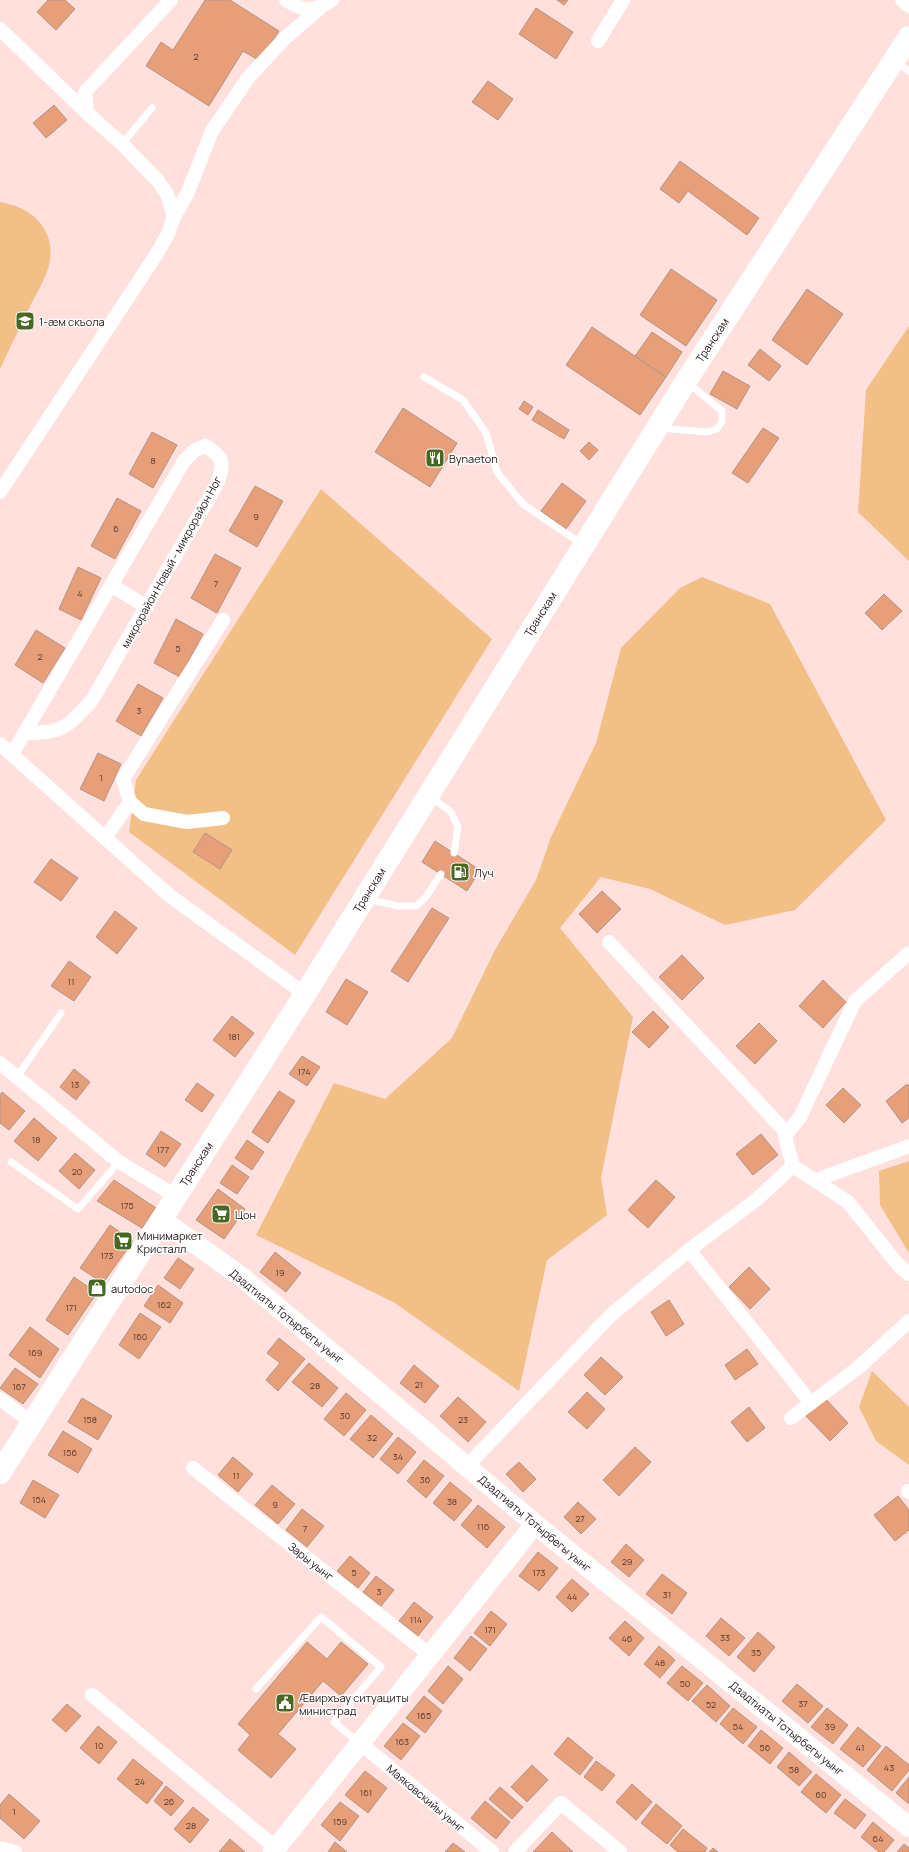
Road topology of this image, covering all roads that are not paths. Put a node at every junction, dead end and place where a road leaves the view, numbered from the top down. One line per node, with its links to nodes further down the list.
1 (171, 0): 13 (street)
2 (286, 0): 7 (street)
3 (332, 0): 7 (street)
4 (623, 0): 10 (street)
5 (902, 0): 6 (street)
6 (909, 6)
7 (319, 9): 15 (street)
8 (0, 29): 13 (street)
9 (909, 37): 11 (highway, Транскам)
10 (598, 41)
11 (901, 66): 17 (highway, Транскам)
12 (152, 108): 14 (lane)
13 (87, 113): 14 (street)
14 (122, 144): 15 (street)
15 (174, 218): 19 (street)
16 (424, 377): 20 (lane)
17 (686, 381): 18 (highway, Транскам); 18 (lane)
18 (656, 428): 20 (highway, Транскам)
19 (0, 492)
20 (583, 545): 27 (highway, Транскам)
21 (111, 585): 22 (street); 22 (street, микрорайон Новый - микрорайон Ног); 24 (street, микрорайон Новый - микрорайон Ног)
22 (147, 607): 24 (street, микрорайон Новый - микрорайон Ног)
23 (223, 620): 28 (street)
24 (24, 734): 26 (street)
25 (0, 744): 26 (street)
26 (12, 754): 30 (street)
27 (428, 794): 31 (lane); 33 (highway, Транскам)
28 (130, 802): 29 (street); 30 (street)
29 (223, 818)
30 (105, 838): 36 (street)
31 (454, 853)
32 (441, 874): 33 (lane)
33 (364, 898): 36 (highway, Транскам)
34 (609, 942): 40 (street)
35 (909, 953): 40 (street)
36 (305, 994): 46 (highway, Транскам)
37 (61, 1013): 39 (lane)
38 (2, 1069): 39 (street)
39 (17, 1077): 43 (street)
40 (785, 1136): 44 (street)
41 (909, 1146): 45 (street)
42 (11, 1162): 43 (lane)
43 (119, 1162): 46 (street)
44 (793, 1166): 45 (street); 48 (street)
45 (816, 1180): 49 (street)
46 (176, 1196): 47 (highway, Транскам)
47 (162, 1220): 54 (highway, Транскам); 55 (street, Дзадтиаты Тотырбегы уынг)
48 (689, 1250): 52 (street); 55 (street)
49 (909, 1274)
50 (909, 1321): 52 (street)
51 (0, 1399): 54 (street)
52 (811, 1403): 53 (street)
53 (791, 1418)
54 (31, 1422): 57 (highway, Транскам)
55 (467, 1466): 58 (street, Дзадтиаты Тотырбегы уынг)
56 (193, 1468): 59 (street, Зары уынг)
57 (0, 1473)
58 (535, 1524): 59 (street); 63 (street, Дзадтиаты Тотырбегы уынг)
59 (430, 1655): 62 (street)
60 (256, 1689): 62 (lane)
61 (92, 1695): 65 (street)
62 (360, 1743): 65 (street); 67 (street, Маяковскийы уынг)
63 (909, 1827)
64 (0, 1848): 66 (street)
65 (275, 1850)
66 (15, 1852)
67 (492, 1852)
68 (515, 1852): 69 (street)
69 (620, 1852)

